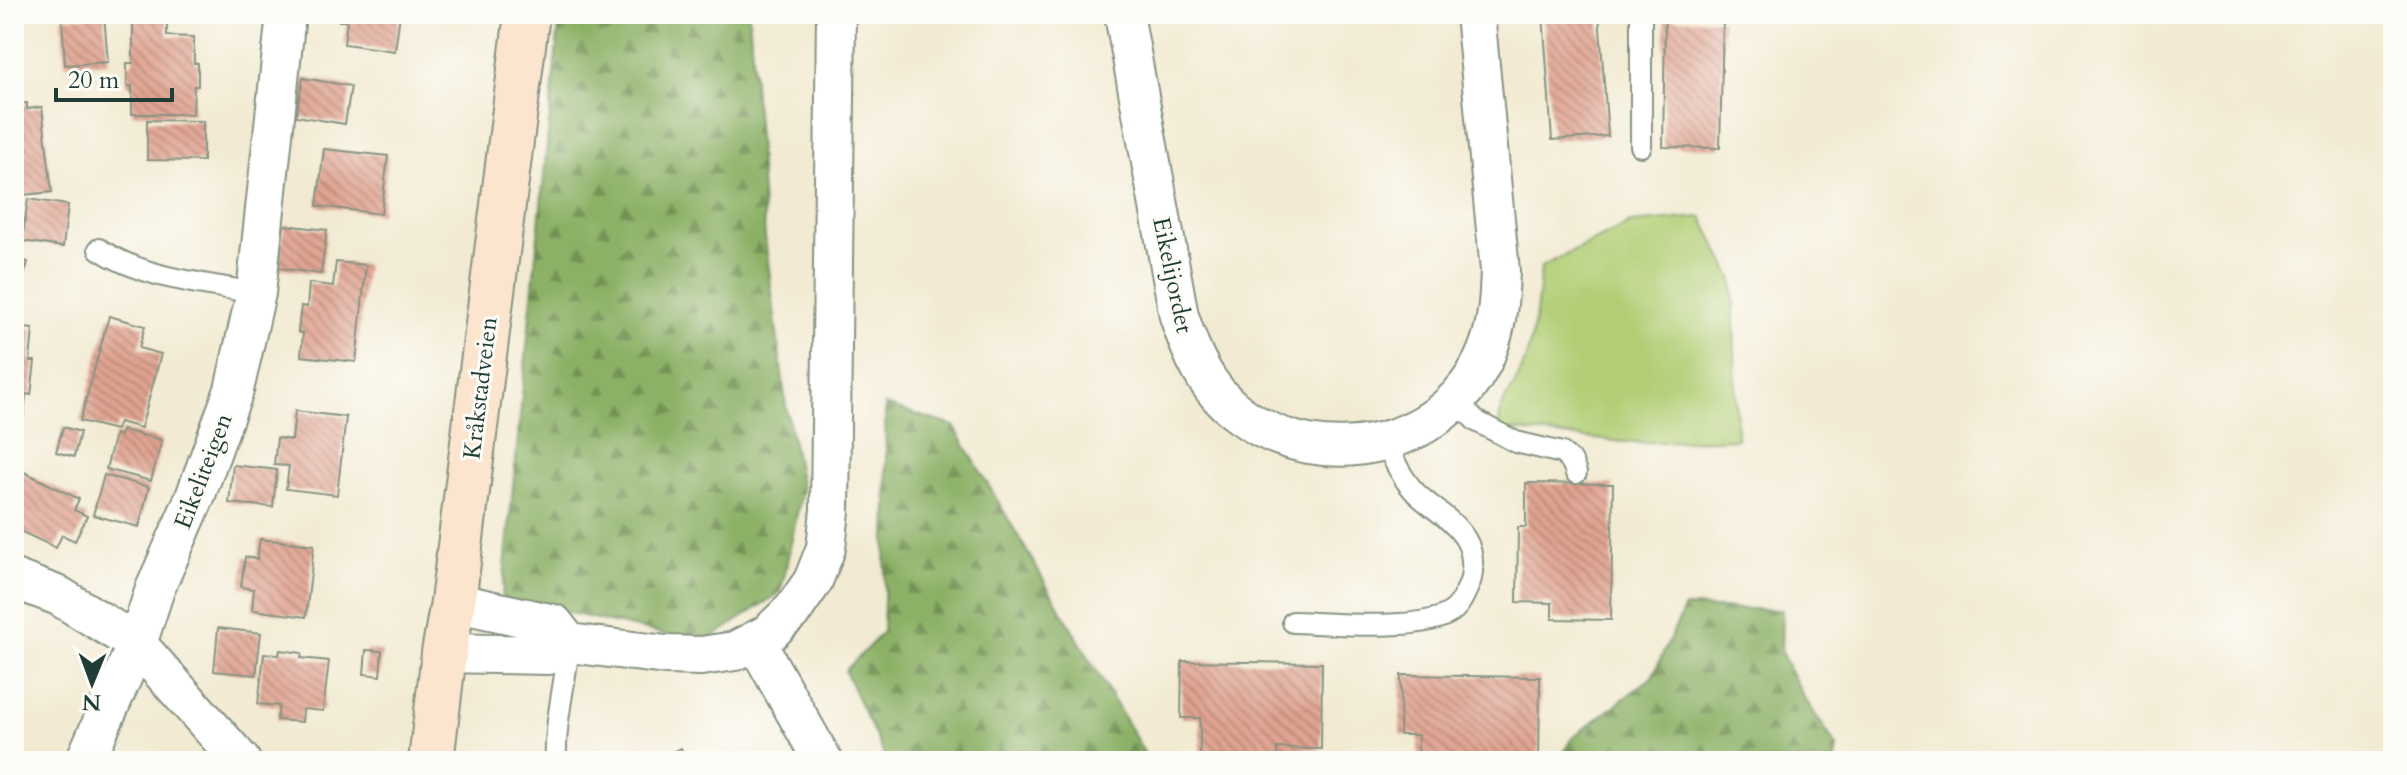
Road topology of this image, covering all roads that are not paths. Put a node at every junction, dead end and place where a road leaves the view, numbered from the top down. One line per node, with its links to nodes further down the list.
1 (286, 14): 9 (street, Eikeliteigen)
2 (527, 14): 14 (main road, Kråkstadveien)
3 (836, 14): 16 (street)
4 (1124, 14): 11 (street, Eikelijordet)
5 (1475, 14): 10 (street, Eikelijordet)
6 (1641, 14): 7 (lane)
7 (1641, 146)
8 (99, 249): 9 (lane)
9 (256, 293): 18 (street, Eikeliteigen)
10 (1454, 399): 11 (street, Eikelijordet); 12 (lane)
11 (1386, 442): 15 (lane)
12 (1576, 473)
13 (14, 579): 18 (street)
14 (453, 602): 17 (street); 19 (main road, Kråkstadveien)
15 (1293, 622)
16 (756, 642): 17 (street); 24 (street)
17 (569, 643): 19 (street); 23 (lane)
18 (137, 644): 20 (street, Eikeliteigen); 21 (street)
19 (444, 653): 22 (main road, Kråkstadveien)
20 (85, 761)
21 (241, 761)
22 (431, 761)
23 (556, 761)
24 (823, 761)

